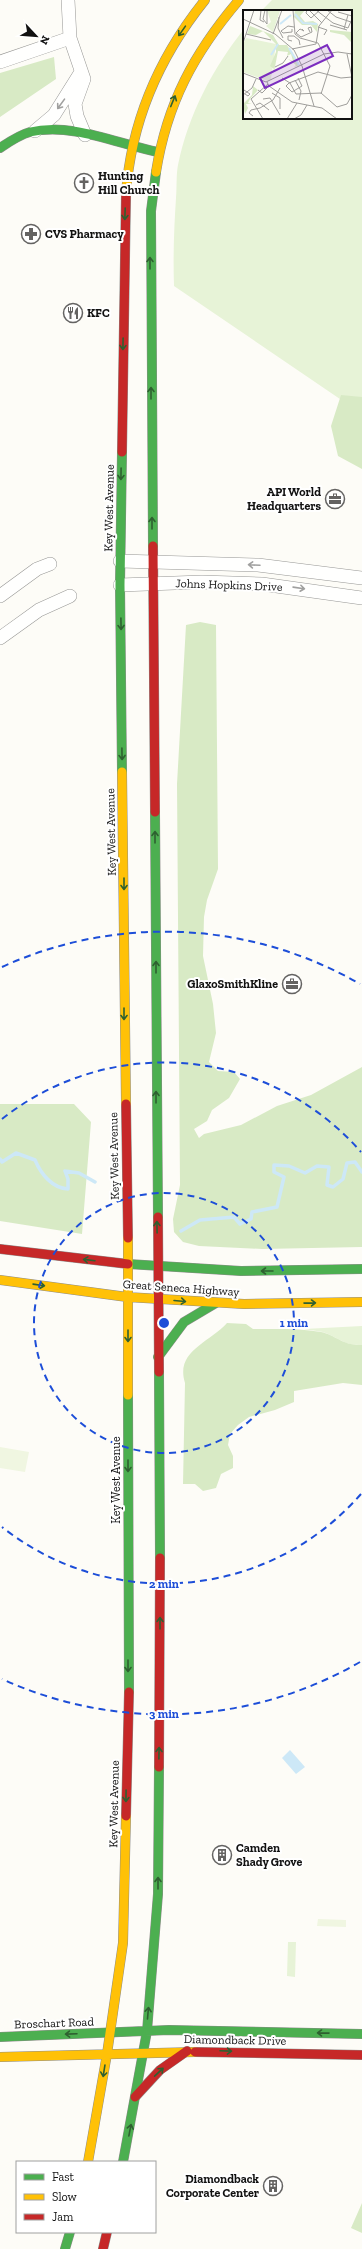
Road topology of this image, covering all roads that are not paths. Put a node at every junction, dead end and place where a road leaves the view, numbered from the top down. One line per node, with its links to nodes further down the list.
1 (68, 0): 4 (street)
2 (205, 0): 9 (main road, Key West Avenue, one-way to 9)
3 (239, 0): 11 (main road, one-way to 3)
4 (70, 38): 5 (street); 6 (street)
5 (0, 62)
6 (81, 72): 7 (street, one-way to 7); 8 (street)
7 (35, 131): 8 (main road); 10 (main road)
8 (85, 135): 9 (main road)
9 (132, 147): 11 (main road); 12 (main road, Key West Avenue, one-way to 12)
10 (0, 148)
11 (158, 152): 13 (main road, one-way to 11)
12 (120, 561): 13 (street, Johns Hopkins Drive); 17 (main road, Key West Avenue)
13 (153, 562): 15 (street, Johns Hopkins Drive, one-way to 13); 16 (main road)
14 (50, 564): 18 (street)
15 (362, 578)
16 (153, 584): 17 (street, Johns Hopkins Drive); 20 (street, Johns Hopkins Drive, one-way to 20); 24 (main road, one-way to 16)
17 (120, 585): 23 (main road, Key West Avenue, one-way to 23)
18 (0, 596)
19 (70, 596): 21 (street)
20 (362, 598)
21 (0, 638)
22 (0, 1249): 23 (main road, Great Seneca Highway, one-way to 22)
23 (128, 1264): 24 (main road, Great Seneca Highway); 27 (main road, Key West Avenue)
24 (158, 1266): 25 (main road, Great Seneca Highway, one-way to 24); 28 (main road)
25 (362, 1269)
26 (0, 1280): 27 (main road, Great Seneca Highway, one-way to 27)
27 (127, 1297): 28 (main road, Great Seneca Highway); 33 (main road, Key West Avenue, one-way to 33)
28 (158, 1299): 30 (main road, Great Seneca Highway, one-way to 30); 31 (main road)
29 (362, 1302): 30 (main road, Great Seneca Highway, one-way to 29)
30 (216, 1303): 31 (main road)
31 (158, 1357): 32 (main road, one-way to 31)
32 (147, 2031): 33 (main road, Diamondback Drive); 34 (main road, Diamondback Drive, one-way to 32); 36 (main road)
33 (110, 2032): 35 (main road, Broschart Road, one-way to 35); 38 (main road, Key West Avenue)
34 (362, 2034)
35 (0, 2037)
36 (144, 2051): 37 (main road, Diamondback Drive); 38 (main road, Diamondback Drive); 41 (main road)
37 (187, 2051): 39 (main road, Diamondback Drive, one-way to 39); 41 (main road, one-way to 37)
38 (107, 2054): 40 (main road); 42 (main road, Key West Avenue, one-way to 42)
39 (362, 2055)
40 (0, 2057)
41 (136, 2097): 43 (main road, one-way to 41)
42 (88, 2161)
43 (123, 2161)
44 (70, 2233): 46 (main road)
45 (107, 2233): 47 (main road)
46 (65, 2249)
47 (102, 2249)

